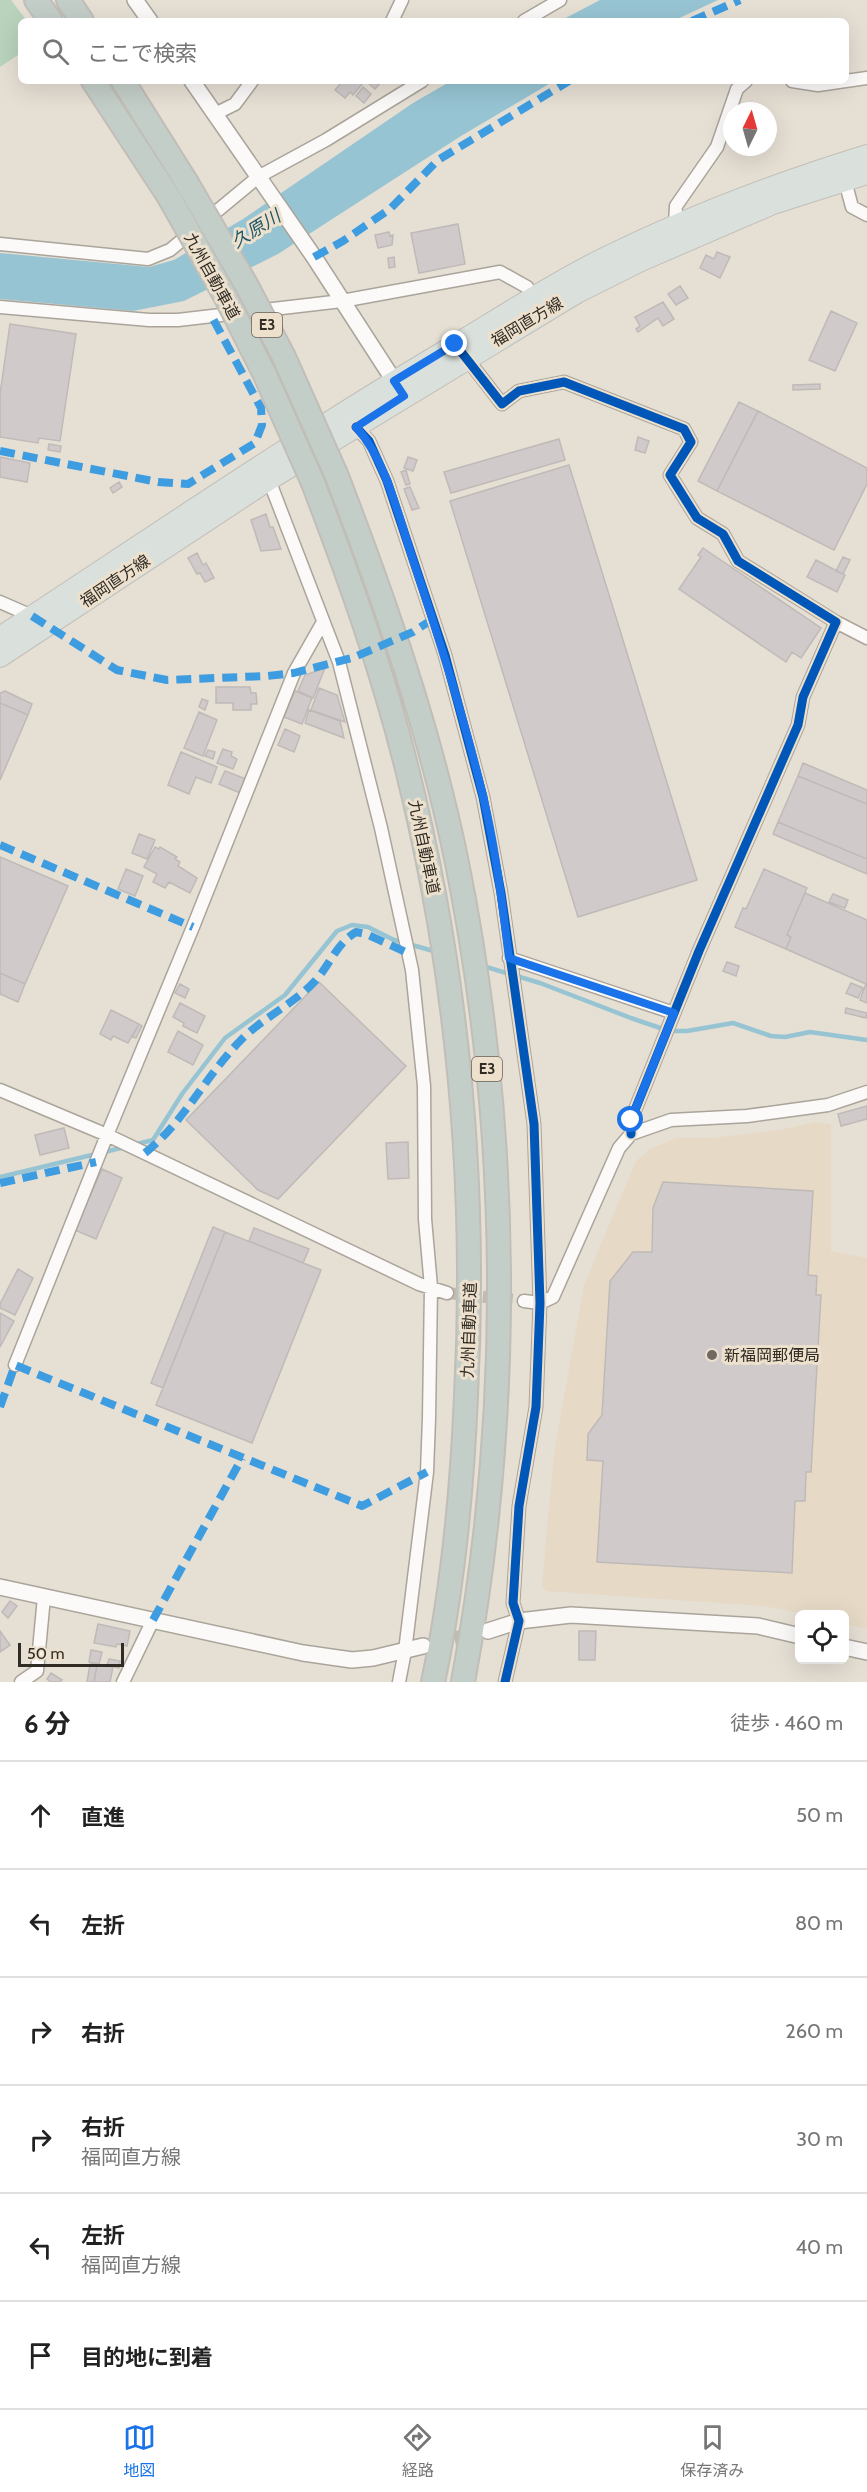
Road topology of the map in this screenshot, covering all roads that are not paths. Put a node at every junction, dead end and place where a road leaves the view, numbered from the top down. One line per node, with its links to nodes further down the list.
1 (36, 0): 6 (highway)
2 (68, 0): 7 (highway)
3 (135, 0): 8 (street)
4 (402, 0): 9 (street)
5 (560, 0): 10 (street)
6 (49, 18)
7 (80, 18)
8 (148, 18)
9 (393, 18)
10 (529, 18)
11 (867, 78): 12 (street)
12 (849, 81)
13 (95, 84): 66 (highway, 九州自動車道 / E3, bridge)
14 (125, 84): 62 (highway, 九州自動車道 / E3, bridge)
15 (194, 84): 19 (street)
16 (250, 84): 19 (street)
17 (417, 84): 22 (street)
18 (743, 84): 25 (street)
19 (215, 114): 22 (street)
20 (867, 155): 25 (main road, 福岡直方線)
21 (867, 174): 23 (main road, 福岡直方線)
22 (258, 177): 26 (street); 28 (street)
23 (844, 181): 24 (street); 30 (main road, 福岡直方線)
24 (867, 215)
25 (675, 225): 27 (main road, 福岡直方線)
26 (0, 244)
27 (533, 296): 28 (street); 30 (main road, 福岡直方線)
28 (342, 301): 29 (street); 31 (street)
29 (0, 307)
30 (461, 351): 31 (main road, 福岡直方線); 37 (street)
31 (399, 389): 32 (main road, 福岡直方線); 35 (main road, 福岡直方線)
32 (356, 427): 33 (main road, 福岡直方線); 41 (street)
33 (269, 480): 36 (street); 40 (main road, 福岡直方線)
34 (0, 602): 35 (street)
35 (32, 616): 38 (main road, 福岡直方線)
36 (323, 622): 46 (street); 47 (street)
37 (836, 622): 39 (street); 42 (street)
38 (0, 637)
39 (867, 638)
40 (0, 657)
41 (509, 958): 42 (street); 50 (street)
42 (674, 1013): 45 (street)
43 (0, 1090): 46 (street)
44 (867, 1092): 45 (street)
45 (630, 1134): 50 (street)
46 (107, 1135): 47 (street); 51 (street)
47 (431, 1287): 48 (street); 60 (street)
48 (447, 1293)
49 (524, 1301): 50 (street)
50 (540, 1303): 55 (street)
51 (15, 1365)
52 (0, 1587): 53 (street)
53 (44, 1597): 54 (street); 63 (street)
54 (153, 1620): 60 (street); 64 (street)
55 (519, 1621): 56 (street); 57 (street); 67 (street)
56 (488, 1631)
57 (795, 1635)
58 (423, 1646): 60 (street)
59 (849, 1648): 61 (street)
60 (405, 1651): 65 (street)
61 (867, 1652)
62 (464, 1681)
63 (21, 1682)
64 (123, 1682)
65 (399, 1682)
66 (433, 1682)
67 (506, 1682)

